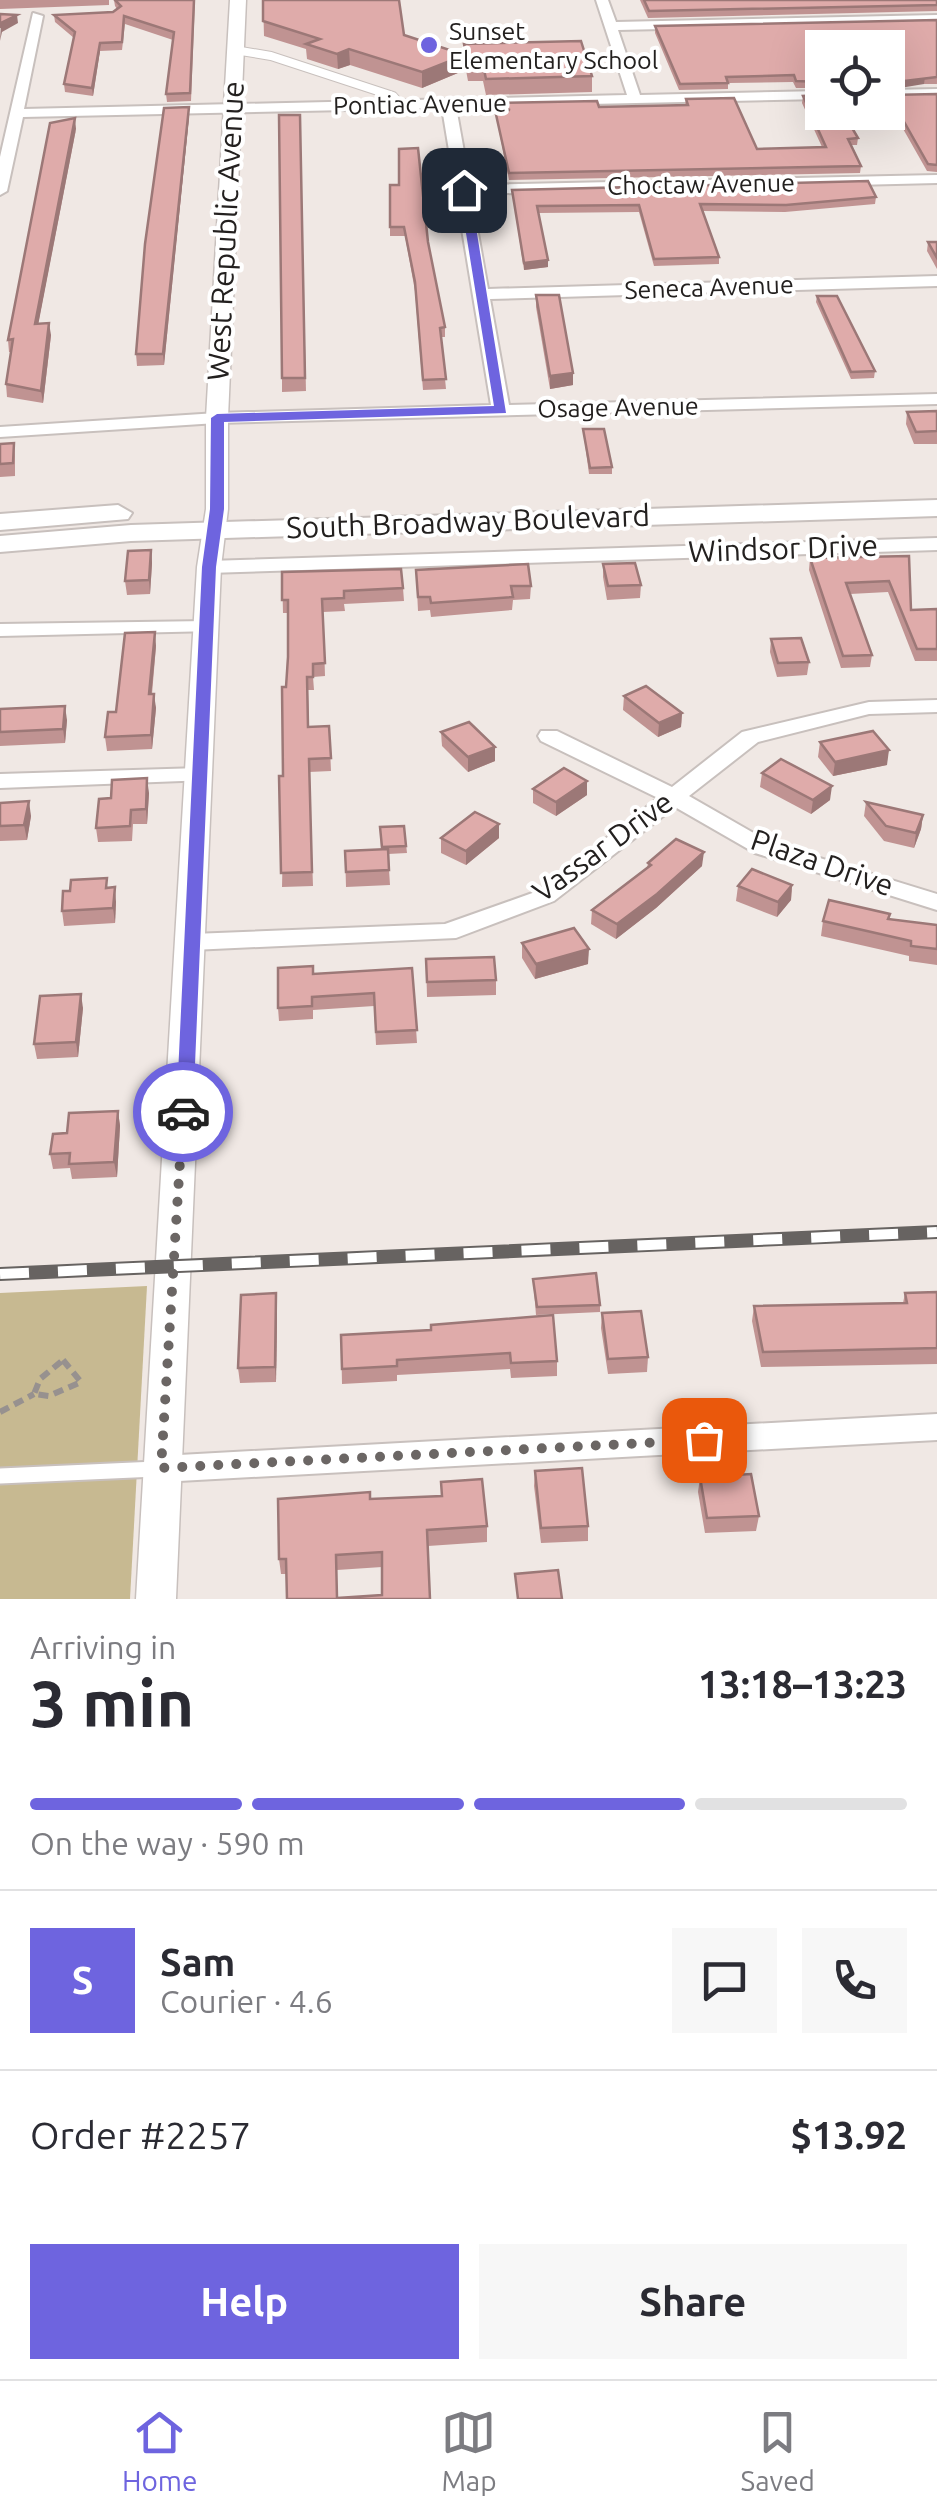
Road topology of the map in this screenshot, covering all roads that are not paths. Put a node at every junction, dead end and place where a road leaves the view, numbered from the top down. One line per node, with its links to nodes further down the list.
1 (238, 0): 8 (street, West Republic Avenue)
2 (602, 0): 7 (street)
3 (56, 15): 5 (street)
4 (18, 16): 5 (street)
5 (37, 16): 16 (street)
6 (937, 19): 7 (street)
7 (611, 26): 12 (street)
8 (235, 50): 14 (lane); 15 (street, West Republic Avenue)
9 (937, 93): 10 (street)
10 (905, 94)
11 (805, 95): 12 (street, Pontiac Avenue)
12 (635, 99): 13 (street, Pontiac Avenue)
13 (448, 103): 14 (street, Pontiac Avenue); 19 (street)
14 (400, 104): 15 (street, Pontiac Avenue)
15 (231, 108): 16 (street, Pontiac Avenue); 24 (street, West Republic Avenue)
16 (18, 114): 18 (street)
17 (937, 178): 19 (street, Choctaw Avenue)
18 (0, 190)
19 (464, 190): 21 (street)
20 (937, 280): 21 (street, Seneca Avenue)
21 (482, 294): 23 (street)
22 (937, 400): 23 (street, Osage Avenue)
23 (501, 410): 24 (street, Osage Avenue)
24 (217, 418): 25 (street, Osage Avenue); 28 (street, West Republic Avenue)
25 (0, 432)
26 (937, 488): 28 (main road, South Broadway Boulevard)
27 (937, 508): 28 (main road, South Broadway Boulevard)
28 (216, 520): 29 (main road, South Broadway Boulevard); 30 (main road, South Broadway Boulevard); 32 (street, West Republic Avenue)
29 (0, 522)
30 (0, 544)
31 (937, 544): 32 (street, Windsor Drive)
32 (209, 567): 33 (street, West Republic Avenue)
33 (206, 627): 34 (street); 37 (street, West Republic Avenue)
34 (0, 630)
35 (937, 706): 39 (street, Vassar Drive)
36 (549, 736): 39 (street, Plaza Drive)
37 (200, 775): 38 (street); 41 (street, West Republic Avenue)
38 (0, 782)
39 (674, 797): 40 (street, Plaza Drive); 41 (street, Vassar Drive)
40 (937, 902)
41 (192, 942): 43 (street, West Republic Avenue)
42 (937, 1428): 43 (street)
43 (161, 1468): 44 (lane); 45 (street, West Republic Avenue)
44 (1, 1476)
45 (156, 1599)

